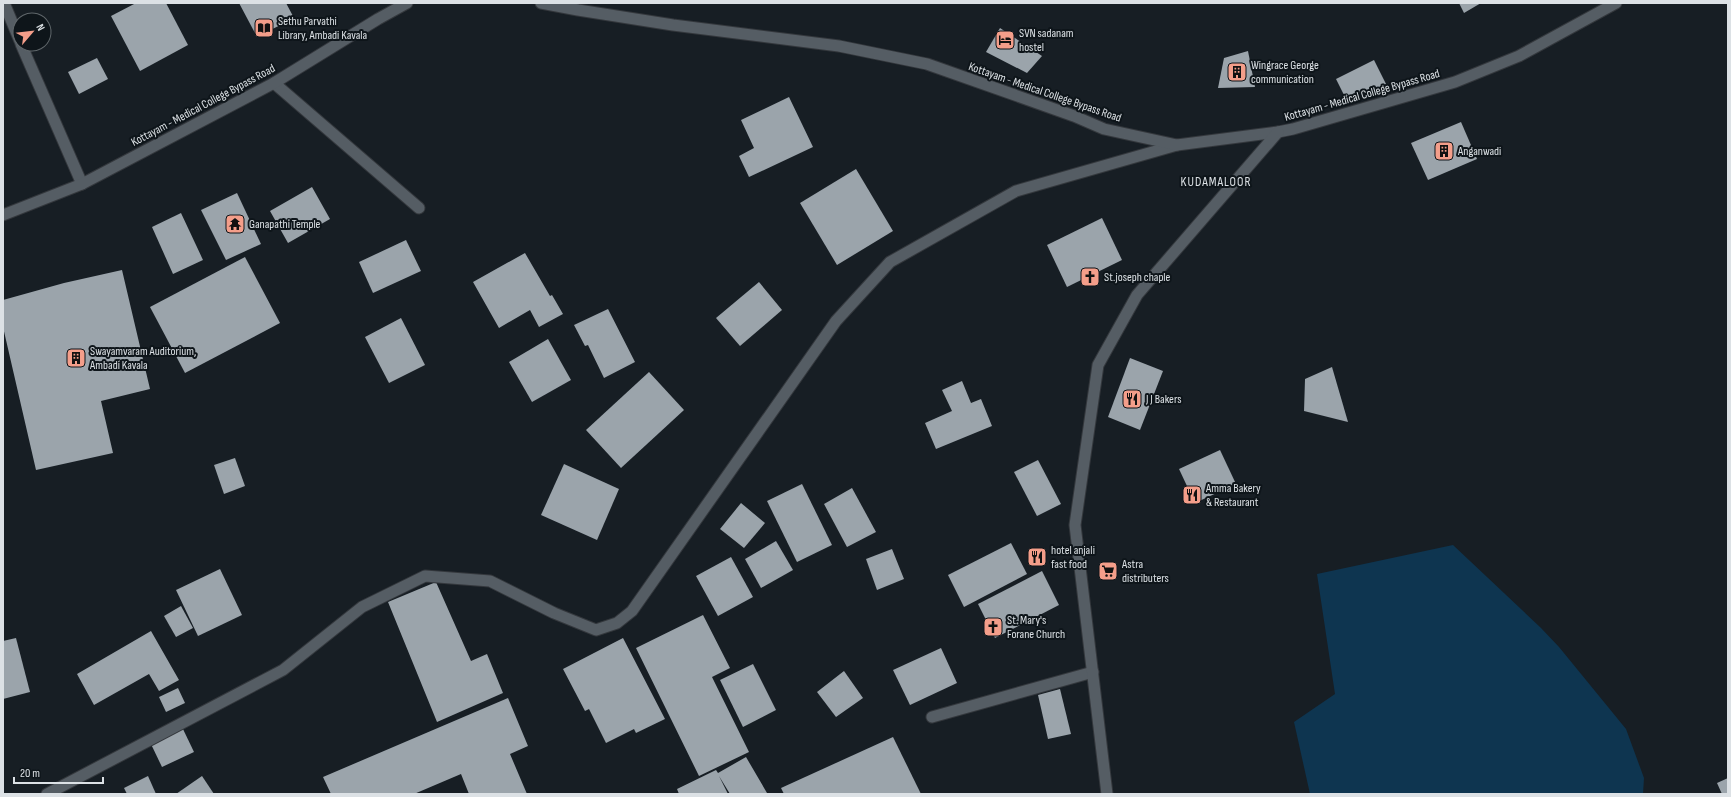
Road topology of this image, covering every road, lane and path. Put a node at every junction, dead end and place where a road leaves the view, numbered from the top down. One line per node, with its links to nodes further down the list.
1 (4, 3): 6 (main road)
2 (407, 3): 8 (main road, Kottayam - Medical College Bypass Road)
3 (541, 3): 5 (main road, Kottayam - Medical College Bypass Road)
4 (1616, 3): 9 (main road, Kottayam - Medical College Bypass Road)
5 (593, 8): 10 (main road, Kottayam - Medical College Bypass Road)
6 (12, 22)
7 (24, 52): 11 (main road)
8 (274, 83): 11 (main road, Kottayam - Medical College Bypass Road); 12 (main road)
9 (1278, 132): 10 (main road, Kottayam - Medical College Bypass Road); 14 (main road)
10 (1177, 145): 16 (main road)
11 (82, 184): 13 (main road, Kottayam - Medical College Bypass Road)
12 (419, 208)
13 (3, 215)
14 (1093, 672): 15 (main road); 17 (main road)
15 (932, 717)
16 (47, 794)
17 (1107, 794)

